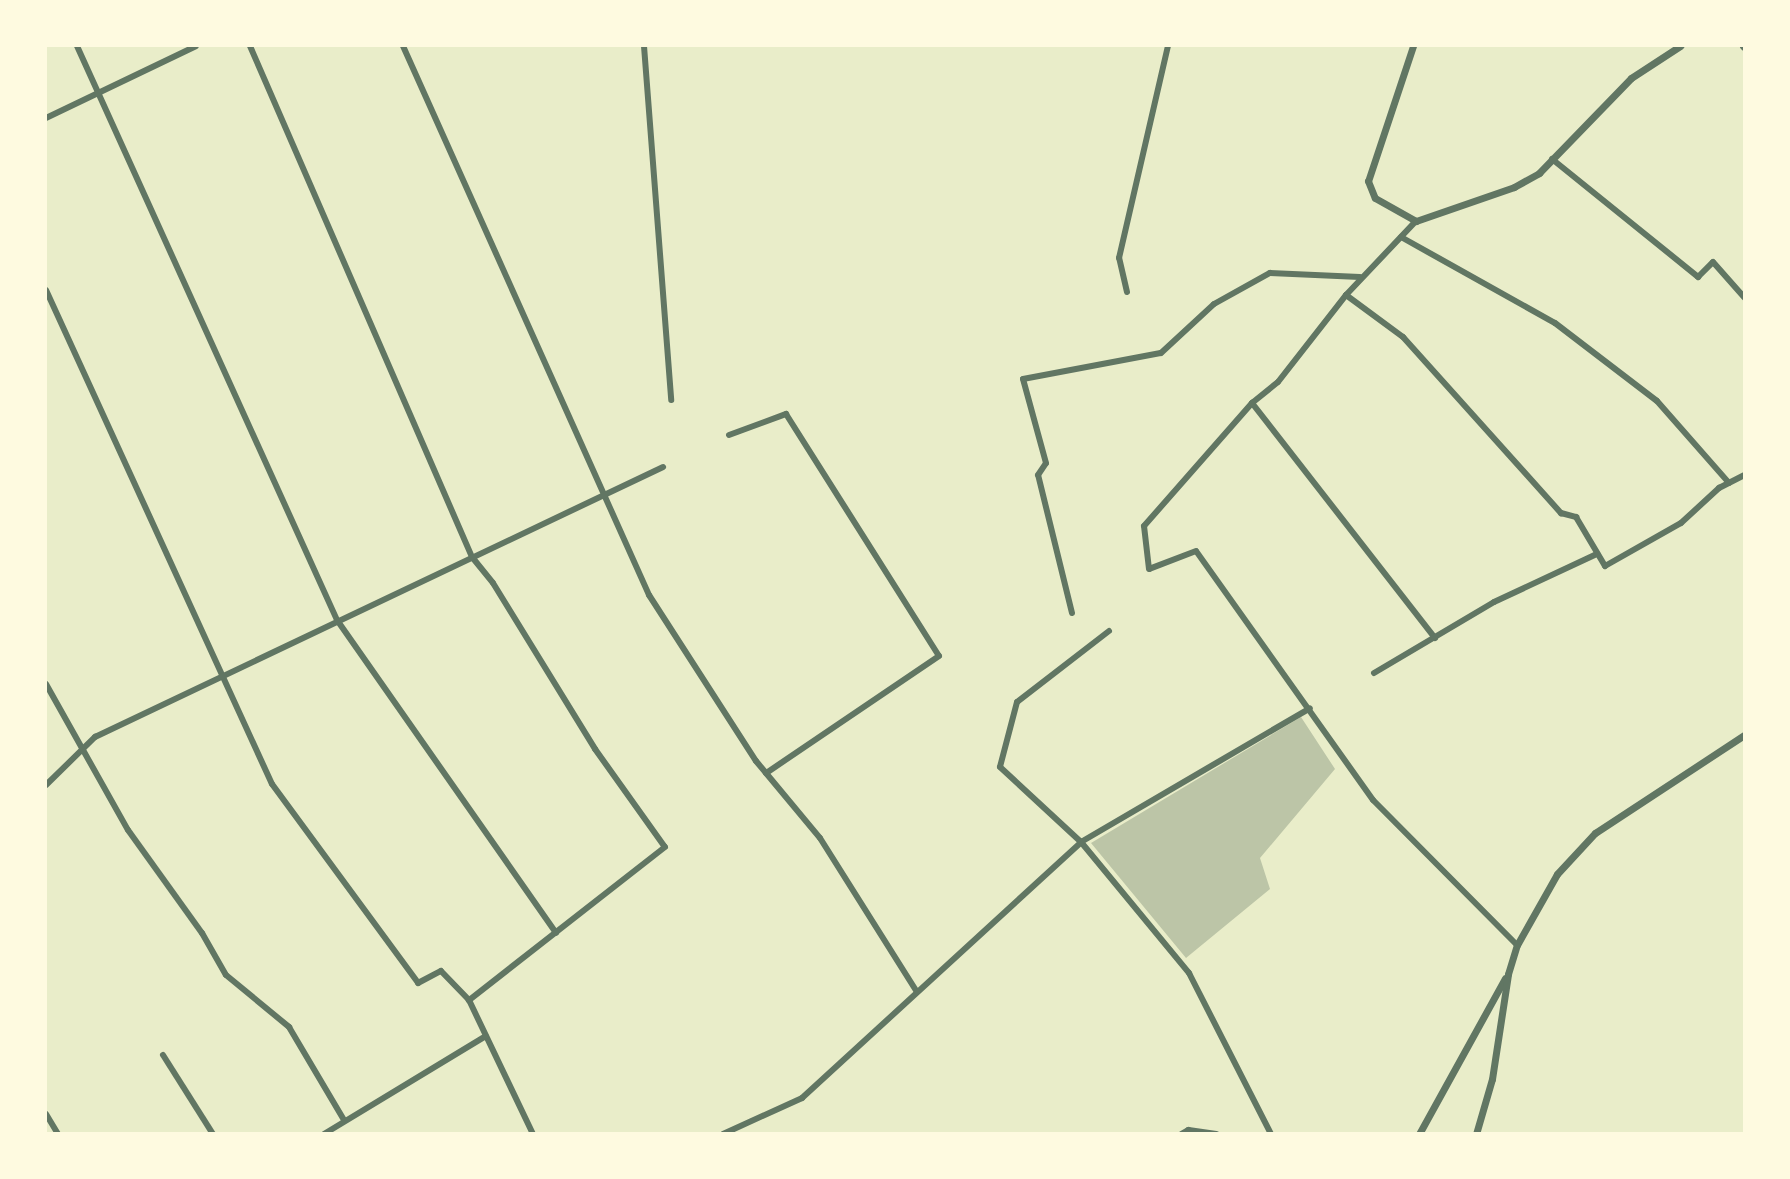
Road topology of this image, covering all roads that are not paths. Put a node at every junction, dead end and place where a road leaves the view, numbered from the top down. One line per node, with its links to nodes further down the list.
1 (77, 46): 9 (street)
2 (197, 46): 9 (street)
3 (250, 46): 27 (street)
4 (403, 46): 25 (street)
5 (644, 46): 19 (street)
6 (1168, 46): 16 (street)
7 (1413, 46): 12 (street)
8 (1680, 46): 11 (street)
9 (98, 93): 10 (street); 29 (street)
10 (46, 118)
11 (1552, 159): 12 (street); 18 (street)
12 (1416, 221): 13 (street)
13 (1401, 237): 14 (street); 24 (street)
14 (1360, 277): 17 (street); 28 (street)
15 (46, 290): 33 (street)
16 (1127, 292)
17 (1346, 295): 20 (street); 26 (street)
18 (1745, 297)
19 (671, 400)
20 (1252, 403): 31 (street); 35 (street)
21 (729, 435): 38 (street)
22 (663, 467): 25 (street)
23 (1745, 475): 24 (street)
24 (1729, 483): 26 (street)
25 (606, 494): 27 (street); 38 (street)
26 (1597, 554): 31 (street)
27 (472, 557): 29 (street); 41 (street)
28 (1072, 613)
29 (337, 620): 33 (street); 41 (street)
30 (1109, 631): 40 (street)
31 (1435, 638): 32 (street)
32 (1374, 673)
33 (223, 675): 37 (street); 45 (street)
34 (46, 684): 37 (street)
35 (1310, 708): 40 (street); 42 (street)
36 (1745, 735): 42 (street)
37 (80, 751): 39 (street); 49 (street)
38 (766, 773): 44 (street)
39 (46, 785)
40 (1080, 842): 44 (street); 57 (street)
41 (556, 933): 45 (street)
42 (1517, 945): 43 (street)
43 (1508, 974): 58 (street); 59 (street)
44 (917, 992): 54 (street)
45 (469, 1000): 46 (street)
46 (486, 1036): 49 (street); 53 (street)
47 (163, 1055): 51 (street)
48 (46, 1114): 50 (street)
49 (344, 1120): 52 (street)
50 (58, 1133)
51 (213, 1133)
52 (324, 1133)
53 (533, 1133)
54 (723, 1133)
55 (1181, 1133): 56 (street)
56 (1216, 1133)
57 (1271, 1133)
58 (1419, 1133)
59 (1476, 1133)

